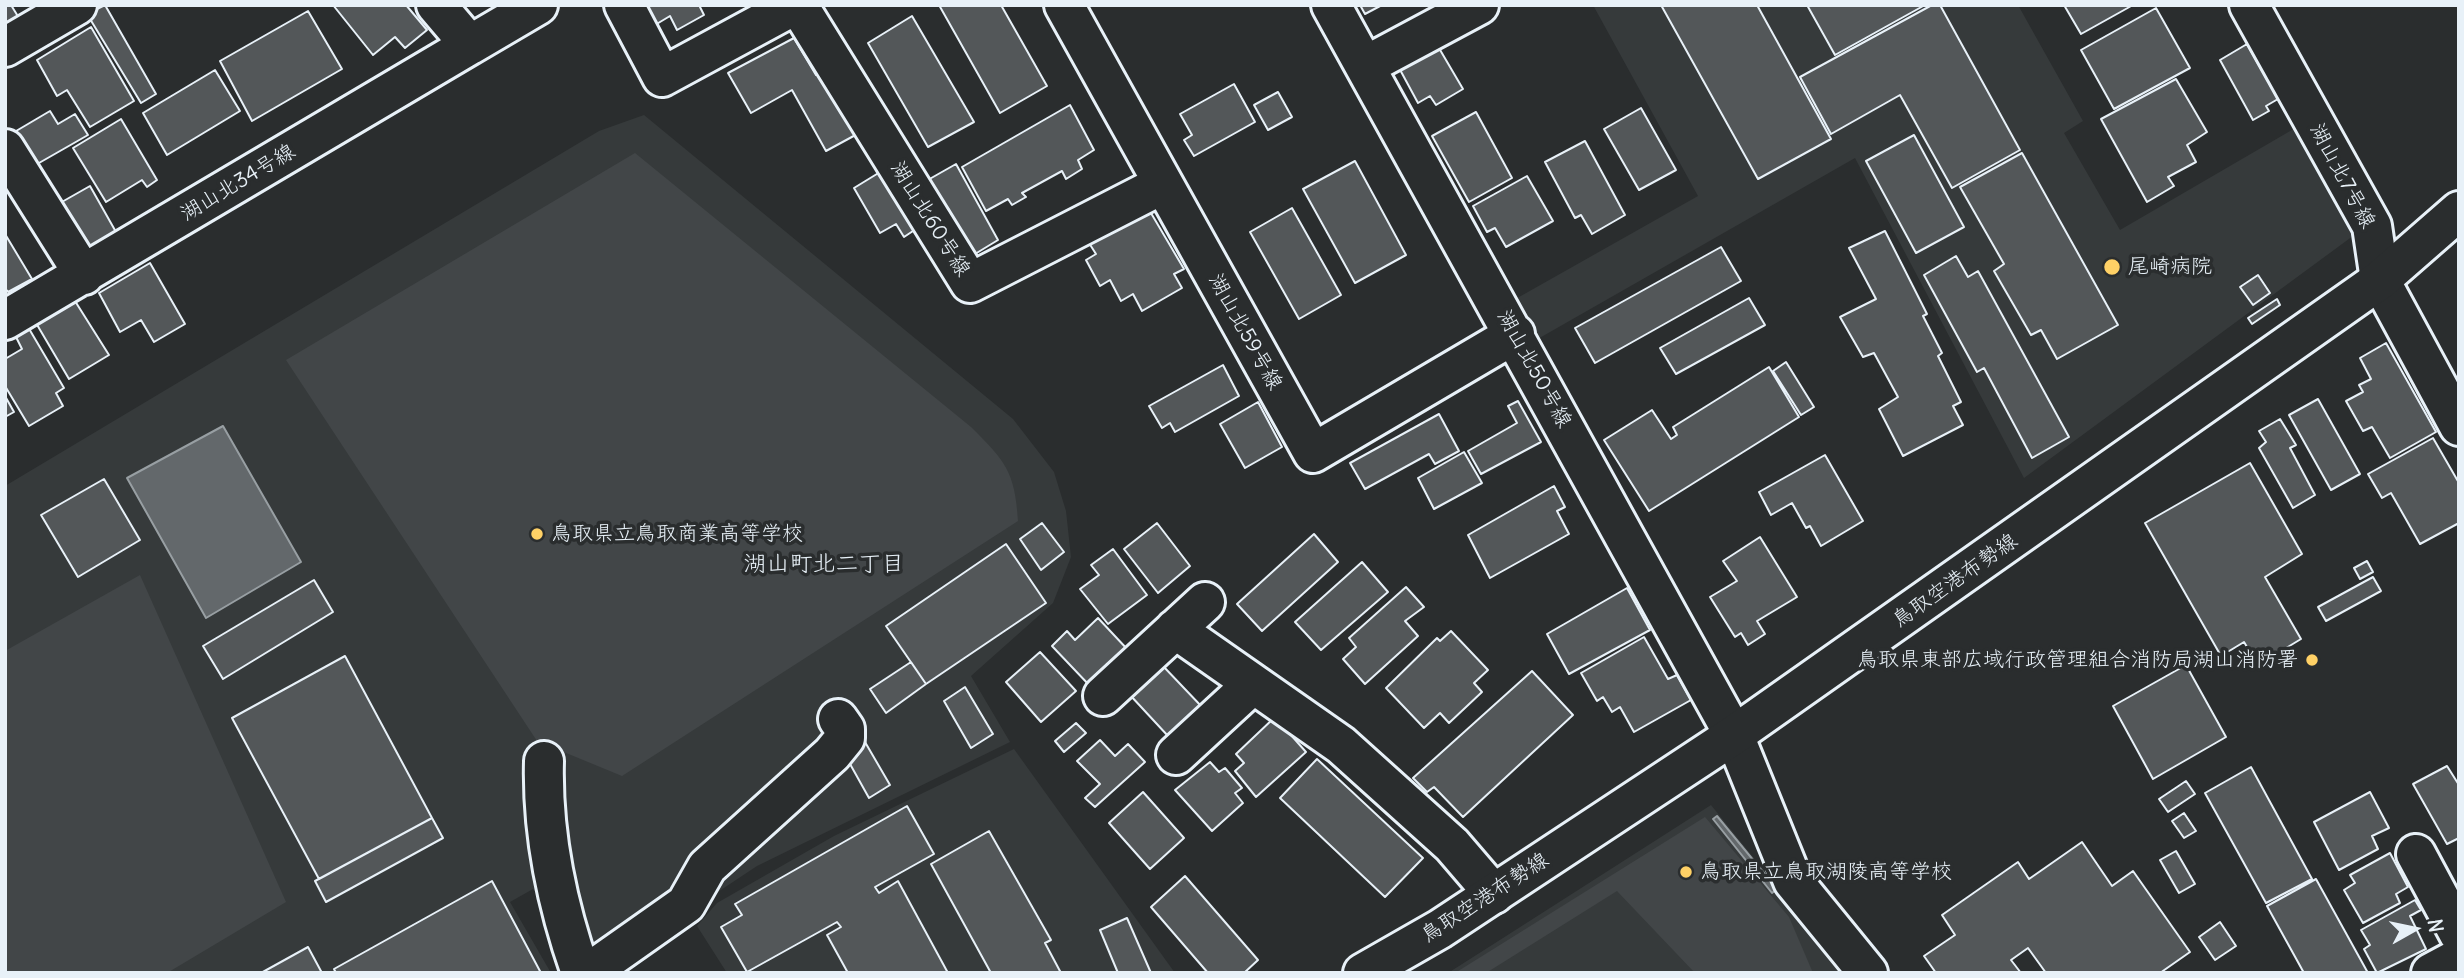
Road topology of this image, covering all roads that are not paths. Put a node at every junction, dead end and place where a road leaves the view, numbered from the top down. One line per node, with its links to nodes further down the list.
1 (77, 5): 11 (street)
2 (436, 5): 10 (street)
3 (538, 5): 10 (street, 湖山北34号線)
4 (624, 5): 5 (street)
5 (796, 5): 14 (street, 湖山北60号線)
6 (1064, 5): 14 (street, 湖山北59号線)
7 (1331, 5): 12 (street, 湖山北50号線)
8 (1479, 5): 12 (street)
9 (2249, 5): 17 (street, 湖山北7号線)
10 (470, 45): 16 (street, 湖山北34号線)
11 (5, 47)
12 (1365, 66): 19 (street, 湖山北50号線)
13 (5, 149): 16 (street)
14 (1163, 184): 19 (street, 湖山北59号線)
15 (2459, 211): 17 (street, 鳥取空港布勢線)
16 (84, 275): 18 (street, 湖山北34号線)
17 (2380, 280): 20 (street, 湖山北7号線); 26 (street, 鳥取空港布勢線)
18 (5, 320)
19 (1515, 334): 26 (street, 湖山北50号線)
20 (2459, 426)
21 (1205, 601): 22 (street)
22 (1175, 629): 23 (street); 24 (street)
23 (1254, 684): 27 (street); 30 (street)
24 (1103, 696)
25 (838, 719): 34 (street)
26 (1734, 734): 30 (street, 鳥取空港布勢線); 36 (street, 湖山北50号線)
27 (1176, 755)
28 (544, 761): 33 (street)
29 (2416, 854): 31 (street)
30 (1494, 894): 35 (street, 鳥取空港布勢線)
31 (2459, 934)
32 (2459, 958): 37 (street)
33 (581, 973)
34 (587, 973)
35 (1363, 973)
36 (1868, 973)
37 (2431, 973)

